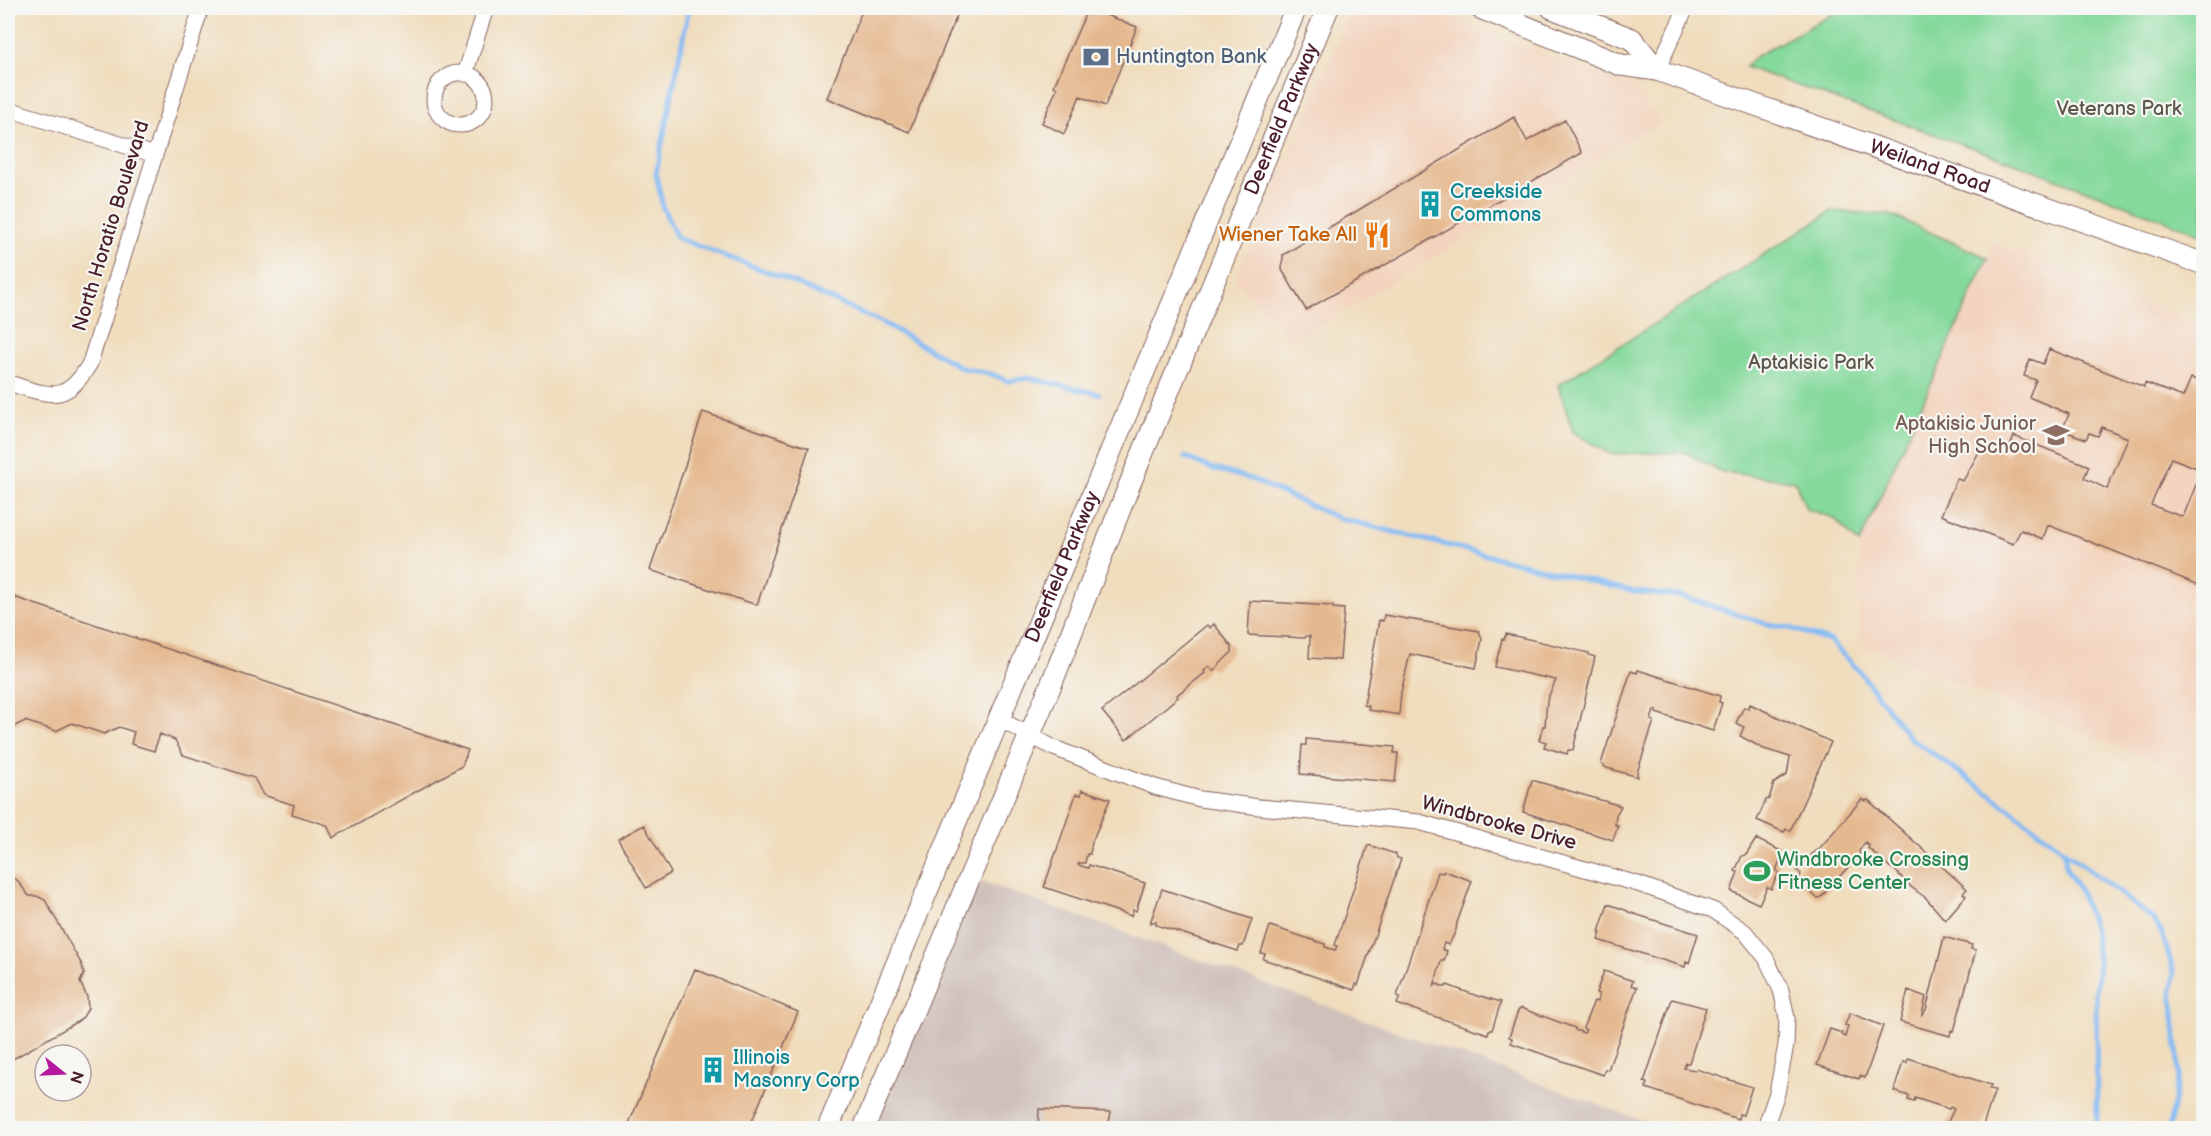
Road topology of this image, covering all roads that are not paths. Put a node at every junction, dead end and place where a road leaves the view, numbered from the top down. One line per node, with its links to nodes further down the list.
1 (201, 8): 13 (street, North Horatio Boulevard)
2 (486, 8): 11 (street)
3 (1288, 8): 9 (main road)
4 (1296, 8): 9 (main road, Deerfield Parkway)
5 (1328, 8): 17 (main road, Deerfield Parkway)
6 (1480, 8): 10 (main road, Weiland Road)
7 (1552, 8): 10 (main road)
8 (1686, 8): 10 (street)
9 (1287, 29): 16 (main road, Deerfield Parkway)
10 (1657, 70): 14 (main road, Weiland Road)
11 (465, 74)
12 (8, 109): 13 (street)
13 (155, 155): 15 (street, North Horatio Boulevard)
14 (2204, 264)
15 (8, 383)
16 (999, 719): 17 (street, Windbrooke Drive); 18 (main road, Deerfield Parkway)
17 (1030, 735): 19 (main road, Deerfield Parkway); 20 (street, Windbrooke Drive)
18 (828, 1128)
19 (864, 1128)
20 (1765, 1128)

